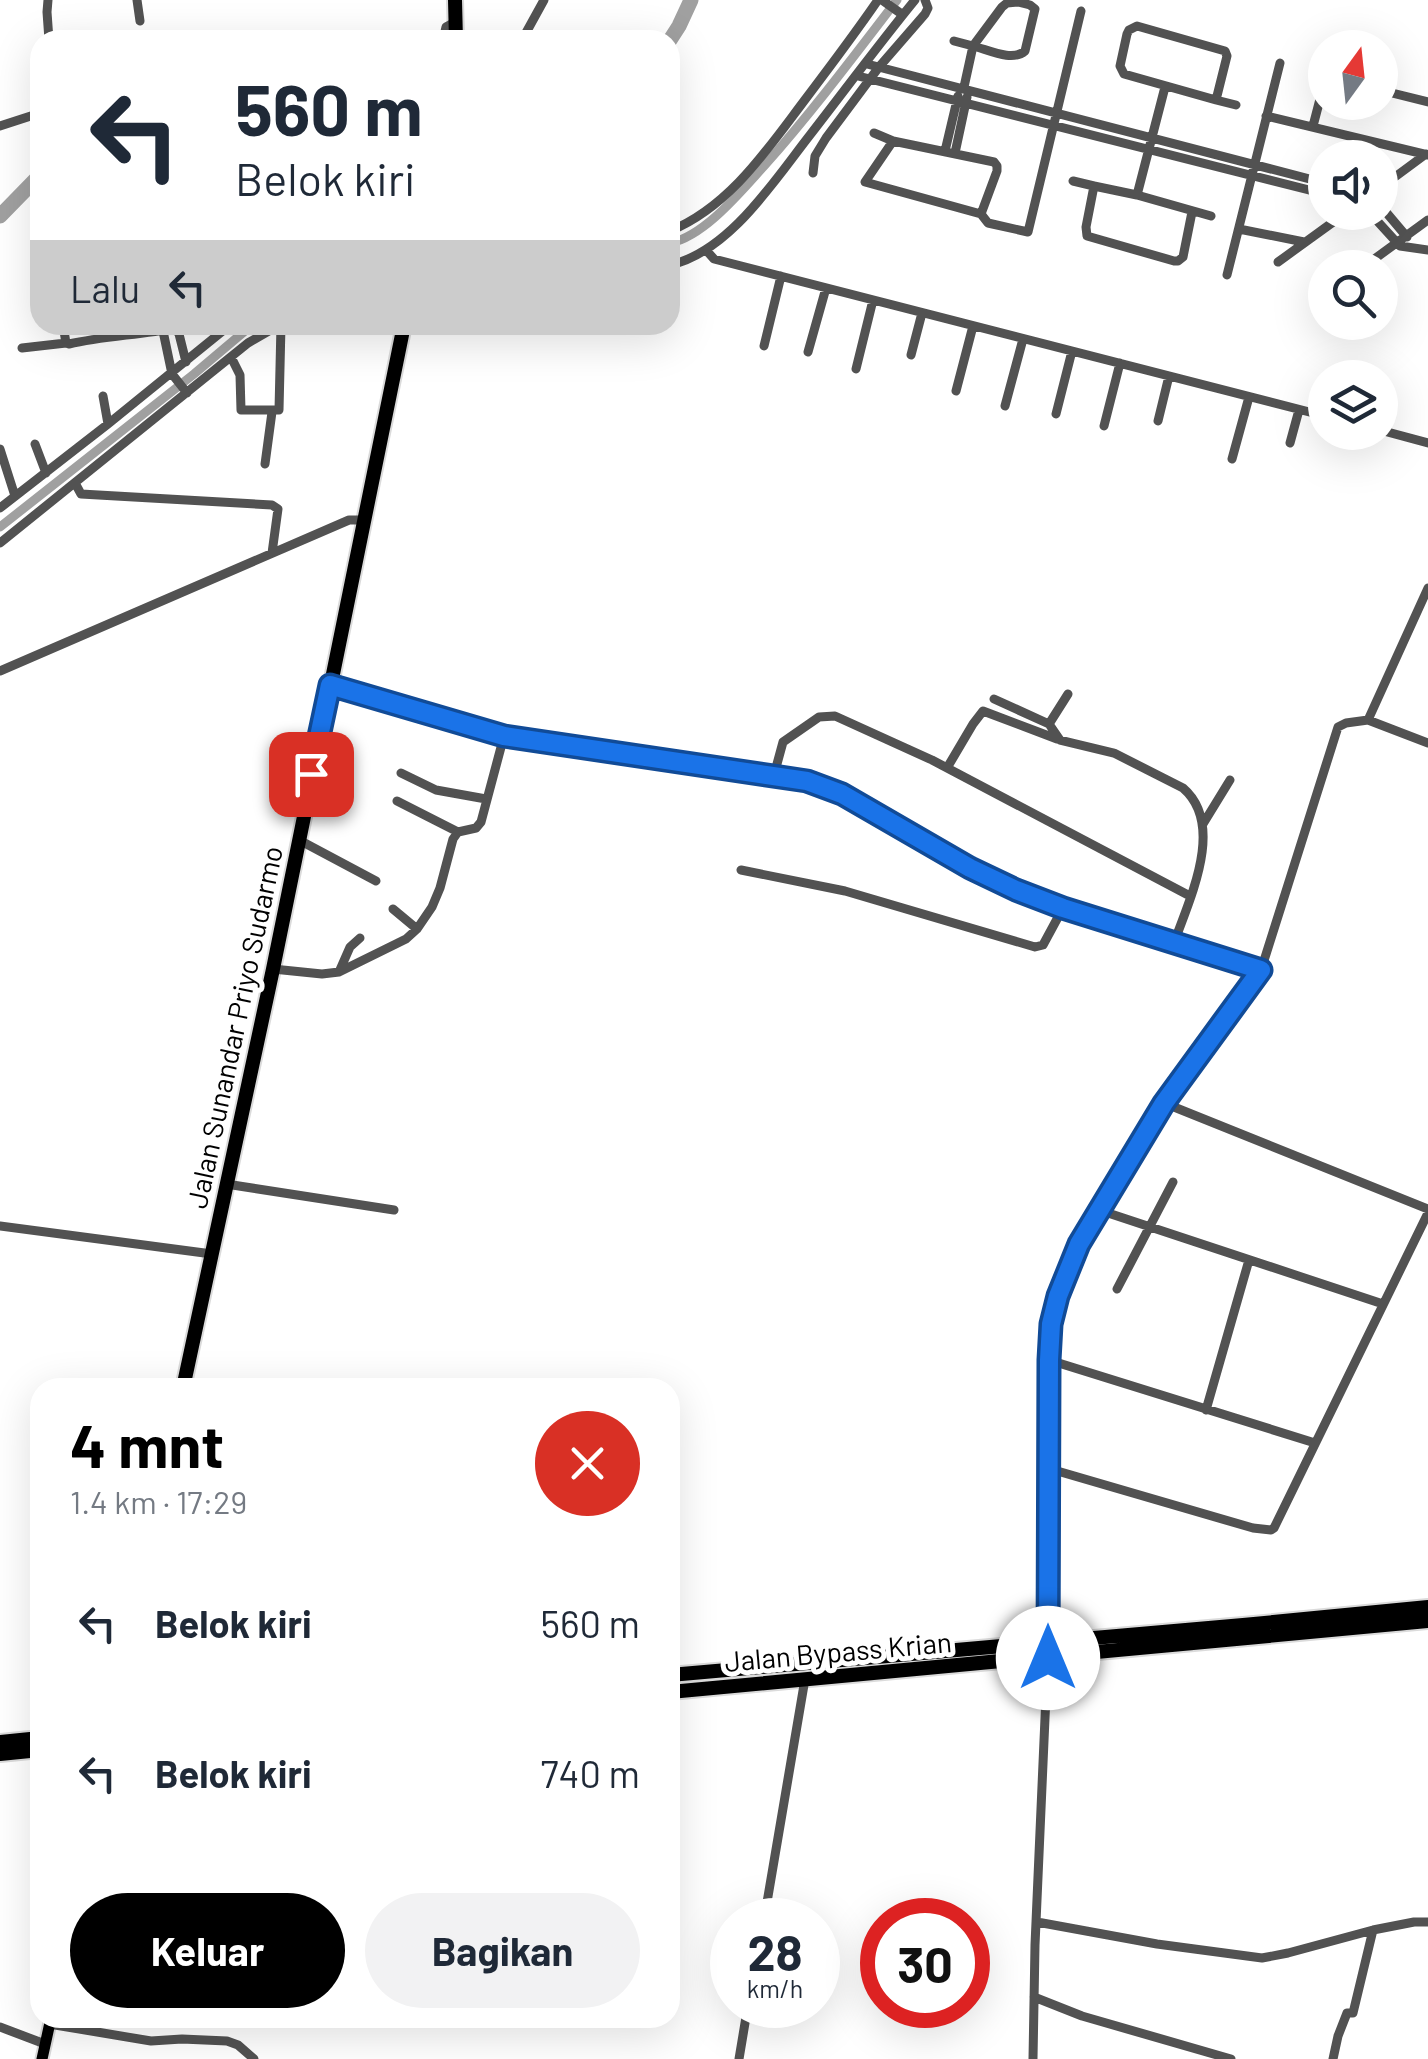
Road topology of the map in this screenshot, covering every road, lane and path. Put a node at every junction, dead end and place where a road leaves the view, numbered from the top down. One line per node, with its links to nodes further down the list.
1 (48, 0): 12 (street)
2 (137, 0): 10 (street)
3 (455, 0): 11 (highway)
4 (544, 0): 15 (street)
5 (881, 0): 9 (street); 55 (street)
6 (915, 0): 9 (street)
7 (925, 0): 20 (street)
8 (1081, 12): 30 (street)
9 (901, 14): 19 (street)
10 (140, 20)
11 (457, 21): 13 (street); 14 (highway)
12 (49, 30)
13 (445, 30)
14 (457, 30)
15 (528, 30)
16 (954, 41): 17 (street)
17 (973, 46): 17 (street); 24 (street)
18 (1280, 63): 32 (street)
19 (866, 64): 20 (street); 21 (street)
20 (879, 67): 22 (street); 24 (street)
21 (858, 76): 22 (street); 63 (street)
22 (870, 79): 27 (street); 44 (street)
23 (1165, 86): 26 (street); 26 (street); 38 (street)
24 (964, 88): 27 (street); 30 (street)
25 (1398, 94): 28 (street)
26 (1216, 100): 29 (street)
27 (961, 102): 35 (street); 41 (street)
28 (1428, 102)
29 (1236, 104)
30 (1058, 114): 35 (street); 38 (street)
31 (30, 116): 34 (street)
32 (1266, 116): 36 (street); 43 (street)
33 (1314, 120): 36 (street)
34 (0, 126)
35 (1055, 126): 40 (street); 52 (street)
36 (1312, 126): 42 (street)
37 (874, 133): 39 (street)
38 (1152, 138): 40 (street); 43 (street)
39 (893, 140): 41 (street); 52 (street)
40 (1150, 150): 43 (street); 50 (street)
41 (950, 152): 52 (street)
42 (1427, 154): 45 (street)
43 (1252, 170): 46 (street); 49 (street); 57 (street)
44 (813, 173)
45 (1398, 175)
46 (1308, 180)
47 (1072, 181): 48 (street)
48 (1094, 186): 50 (street); 51 (street)
49 (1308, 188)
50 (1137, 196): 51 (street)
51 (1192, 212): 53 (street)
52 (982, 214)
53 (1211, 216)
54 (1428, 220): 60 (street)
55 (680, 225)
56 (1398, 228): 60 (street)
57 (1238, 229): 61 (street); 68 (street)
58 (1322, 230): 61 (street)
59 (1386, 230): 62 (street)
60 (1408, 241): 62 (street); 65 (street)
61 (1305, 242): 67 (street)
62 (1397, 242): 64 (street)
63 (706, 250): 66 (street); 69 (street)
64 (1386, 250)
65 (1428, 250)
66 (680, 261)
67 (1278, 262)
68 (1227, 275)
69 (781, 276): 70 (street); 84 (street)
70 (826, 288): 71 (street); 86 (street)
71 (873, 300): 72 (street); 92 (street)
72 (922, 312): 73 (street); 89 (street)
73 (973, 326): 82 (street); 96 (street)
74 (64, 335): 83 (street)
75 (136, 335): 83 (street)
76 (164, 335): 93 (street)
77 (179, 335): 90 (street)
78 (218, 335): 90 (street)
79 (262, 335): 88 (street)
80 (276, 335): 103 (street)
81 (402, 335): 120 (highway, Jalan Sunandar Priyo Sudarmo)
82 (1023, 339): 87 (street); 99 (street)
83 (66, 343): 85 (street)
84 (764, 346)
85 (22, 348)
86 (808, 352)
87 (1072, 352): 91 (street); 105 (street)
88 (231, 356): 95 (street); 100 (street)
89 (910, 356)
90 (186, 362): 93 (street)
91 (1120, 364): 94 (street); 108 (street)
92 (856, 369)
93 (173, 375): 95 (street); 107 (street)
94 (1170, 376): 98 (street); 106 (street)
95 (186, 391): 117 (street)
96 (956, 391)
97 (103, 396): 107 (street)
98 (1249, 397): 101 (street); 114 (street)
99 (1005, 406)
100 (241, 410): 102 (street); 103 (street)
101 (1299, 410): 104 (street); 112 (street)
102 (227, 411)
103 (272, 412): 115 (street)
104 (1308, 412)
105 (1056, 414)
106 (1158, 420)
107 (108, 424): 116 (street)
108 (1104, 426)
109 (1398, 435): 110 (street)
110 (1428, 443)
111 (35, 444): 116 (street)
112 (1290, 444)
113 (0, 448): 118 (street)
114 (1232, 459)
115 (265, 464)
116 (46, 473): 118 (street)
117 (75, 483): 121 (street); 122 (street)
118 (15, 496): 119 (street)
119 (0, 508)
120 (364, 520): 122 (street); 125 (highway, Jalan Sunandar Priyo Sudarmo)
121 (0, 543)
122 (272, 553): 124 (street)
123 (1428, 588): 128 (street)
124 (0, 670)
125 (330, 685): 130 (street); 141 (highway, Jalan Sunandar Priyo Sudarmo)
126 (1068, 694): 129 (street)
127 (994, 699): 129 (street)
128 (1368, 720): 132 (street); 151 (street)
129 (1049, 724): 131 (street)
130 (504, 736): 135 (street); 137 (street)
131 (1060, 740): 133 (street); 139 (street)
132 (1428, 743)
133 (947, 768): 135 (street); 144 (street)
134 (401, 774): 137 (street)
135 (774, 775): 145 (street)
136 (1230, 780): 139 (street)
137 (486, 799): 140 (street)
138 (397, 802): 140 (street)
139 (1203, 819): 144 (street)
140 (458, 832): 147 (street)
141 (298, 840): 143 (street); 150 (highway, Jalan Sunandar Priyo Sudarmo)
142 (741, 870): 145 (street)
143 (376, 881)
144 (1190, 896): 149 (street)
145 (1063, 908): 149 (street)
146 (393, 909): 147 (street)
147 (417, 929): 152 (street)
148 (360, 938): 152 (street)
149 (1174, 943): 151 (street)
150 (272, 969): 152 (street); 155 (highway, Jalan Sunandar Priyo Sudarmo)
151 (1261, 970): 153 (street)
152 (339, 972)
153 (1164, 1103): 158 (street); 159 (street)
154 (1173, 1182): 161 (street)
155 (226, 1184): 157 (street); 162 (highway, Jalan Sunandar Priyo Sudarmo)
156 (1428, 1192): 159 (street)
157 (394, 1210)
158 (1099, 1210): 161 (street); 166 (street)
159 (1425, 1210): 165 (street)
160 (0, 1226): 162 (street)
161 (1150, 1227): 163 (street); 164 (street)
162 (212, 1254): 167 (highway, Jalan Sunandar Priyo Sudarmo)
163 (1249, 1260): 165 (street); 168 (street)
164 (1117, 1288)
165 (1383, 1304): 169 (street)
166 (1049, 1360): 168 (street); 170 (street)
167 (186, 1378)
168 (1206, 1410): 169 (street)
169 (1316, 1443): 170 (street)
170 (1048, 1468): 173 (street)
171 (1428, 1607): 173 (highway, Jalan Bypass Krian)
172 (1428, 1622): 174 (highway, Jalan Bypass Krian)
173 (1048, 1641): 174 (street); 175 (highway, Jalan Bypass Krian)
174 (1048, 1658): 176 (highway, Jalan Bypass Krian); 181 (street)
175 (680, 1674)
176 (805, 1679): 177 (highway, Jalan Bypass Krian); 180 (street)
177 (680, 1691)
178 (30, 1739): 179 (highway)
179 (0, 1742)
180 (768, 1898)
181 (1037, 1922): 183 (street); 184 (street)
182 (1428, 1922): 183 (street)
183 (1373, 1930): 196 (street)
184 (1034, 1996): 190 (street); 194 (street)
185 (0, 2027): 189 (street)
186 (48, 2028): 189 (main road)
187 (85, 2028): 192 (street)
188 (744, 2028): 193 (street)
189 (45, 2044): 191 (main road)
190 (1205, 2055): 195 (street)
191 (42, 2059)
192 (254, 2059)
193 (738, 2059)
194 (1033, 2059)
195 (1231, 2059)
196 (1334, 2059)

